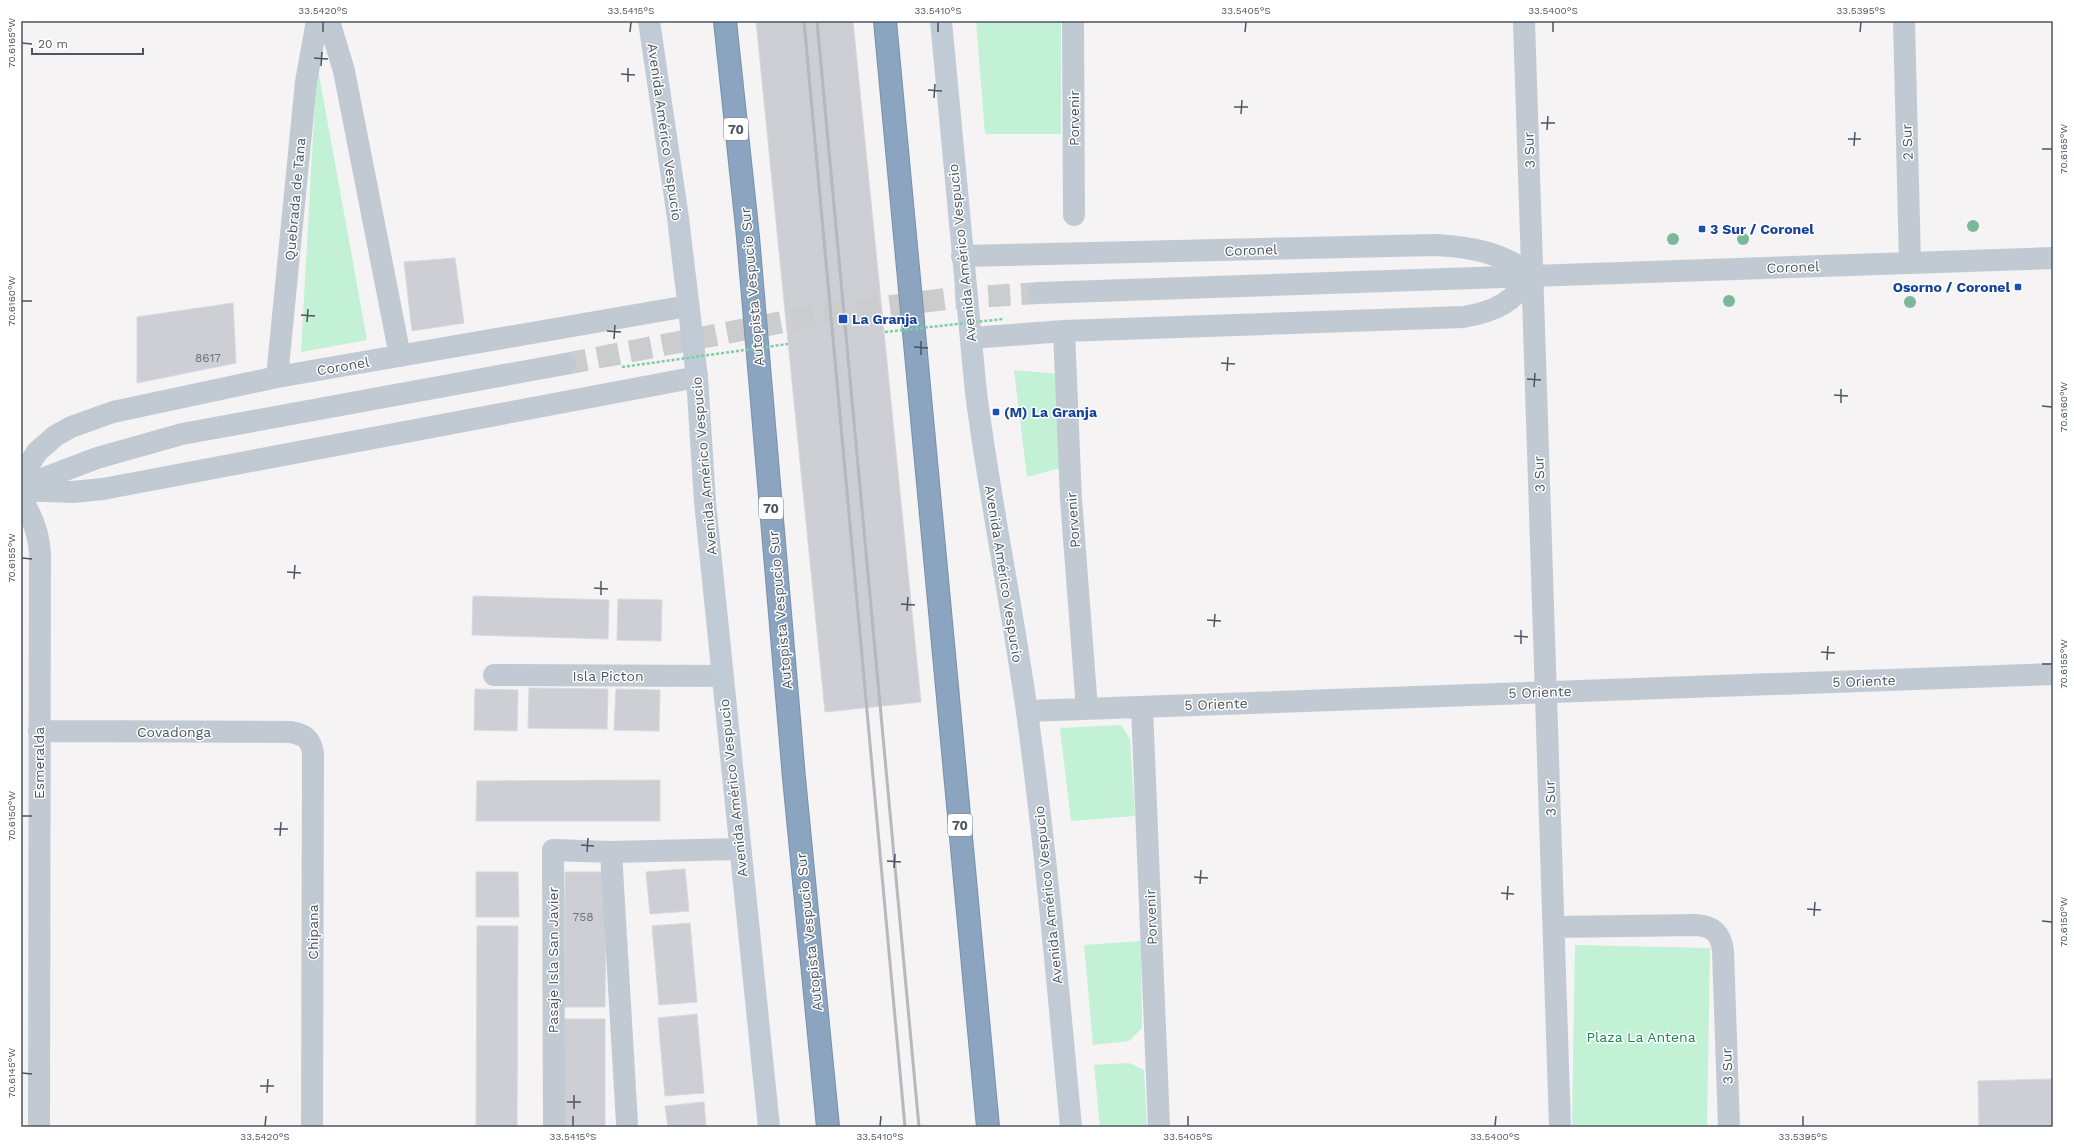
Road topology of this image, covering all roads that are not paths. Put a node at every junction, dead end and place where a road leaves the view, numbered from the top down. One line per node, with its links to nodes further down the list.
1 (317, 21): 21 (street, Quebrada de Tana)
2 (329, 21): 19 (street)
3 (649, 21): 16 (main road, Avenida Américo Vespucio)
4 (725, 21): 44 (highway, Autopista Vespucio Sur / 70)
5 (885, 21): 45 (highway, 70)
6 (941, 21): 11 (main road, Avenida Américo Vespucio)
7 (1073, 21): 10 (street, Porvenir)
8 (1524, 21): 14 (street, 3 Sur)
9 (1904, 21): 13 (street, 2 Sur)
10 (1074, 215)
11 (962, 256): 14 (street, Coronel); 18 (main road, Avenida Américo Vespucio)
12 (2053, 258): 13 (street, Coronel)
13 (1910, 263): 14 (street, Coronel)
14 (1532, 276): 15 (street, Coronel); 17 (street); 29 (street, 3 Sur)
15 (1039, 293)
16 (688, 306): 19 (street, Coronel); 22 (main road, Avenida Américo Vespucio)
17 (1064, 331): 18 (street); 31 (street, Porvenir)
18 (971, 338): 32 (main road, Avenida Américo Vespucio)
19 (400, 356): 21 (street, Coronel)
20 (565, 364): 24 (street)
21 (278, 377): 23 (street, Coronel)
22 (697, 377): 24 (street); 28 (main road, Avenida Américo Vespucio)
23 (21, 477)
24 (21, 488)
25 (21, 498): 33 (street, Esmeralda)
26 (2053, 674): 29 (street, 5 Oriente)
27 (494, 675): 28 (street, Isla Picton)
28 (722, 676): 36 (main road, Avenida Américo Vespucio)
29 (1546, 692): 30 (street, 5 Oriente); 38 (street, 3 Sur)
30 (1142, 707): 31 (street, 5 Oriente); 47 (street, Porvenir)
31 (1087, 709): 32 (street, 5 Oriente)
32 (1027, 711): 46 (main road, Avenida Américo Vespucio)
33 (39, 731): 34 (street, Covadonga); 35 (street, Esmeralda)
34 (307, 738): 41 (street, Chipana)
35 (30, 804): 40 (street, Esmeralda)
36 (739, 850): 37 (street, Pasaje Isla San Javier); 43 (main road, Avenida Américo Vespucio)
37 (610, 852): 39 (street); 42 (street, Pasaje Isla San Javier)
38 (1554, 927): 48 (street, 3 Sur); 49 (street, 3 Sur)
39 (627, 1123)
40 (39, 1127)
41 (312, 1127)
42 (554, 1127)
43 (769, 1127)
44 (828, 1127)
45 (988, 1127)
46 (1071, 1127)
47 (1159, 1127)
48 (1560, 1127)
49 (1729, 1127)

